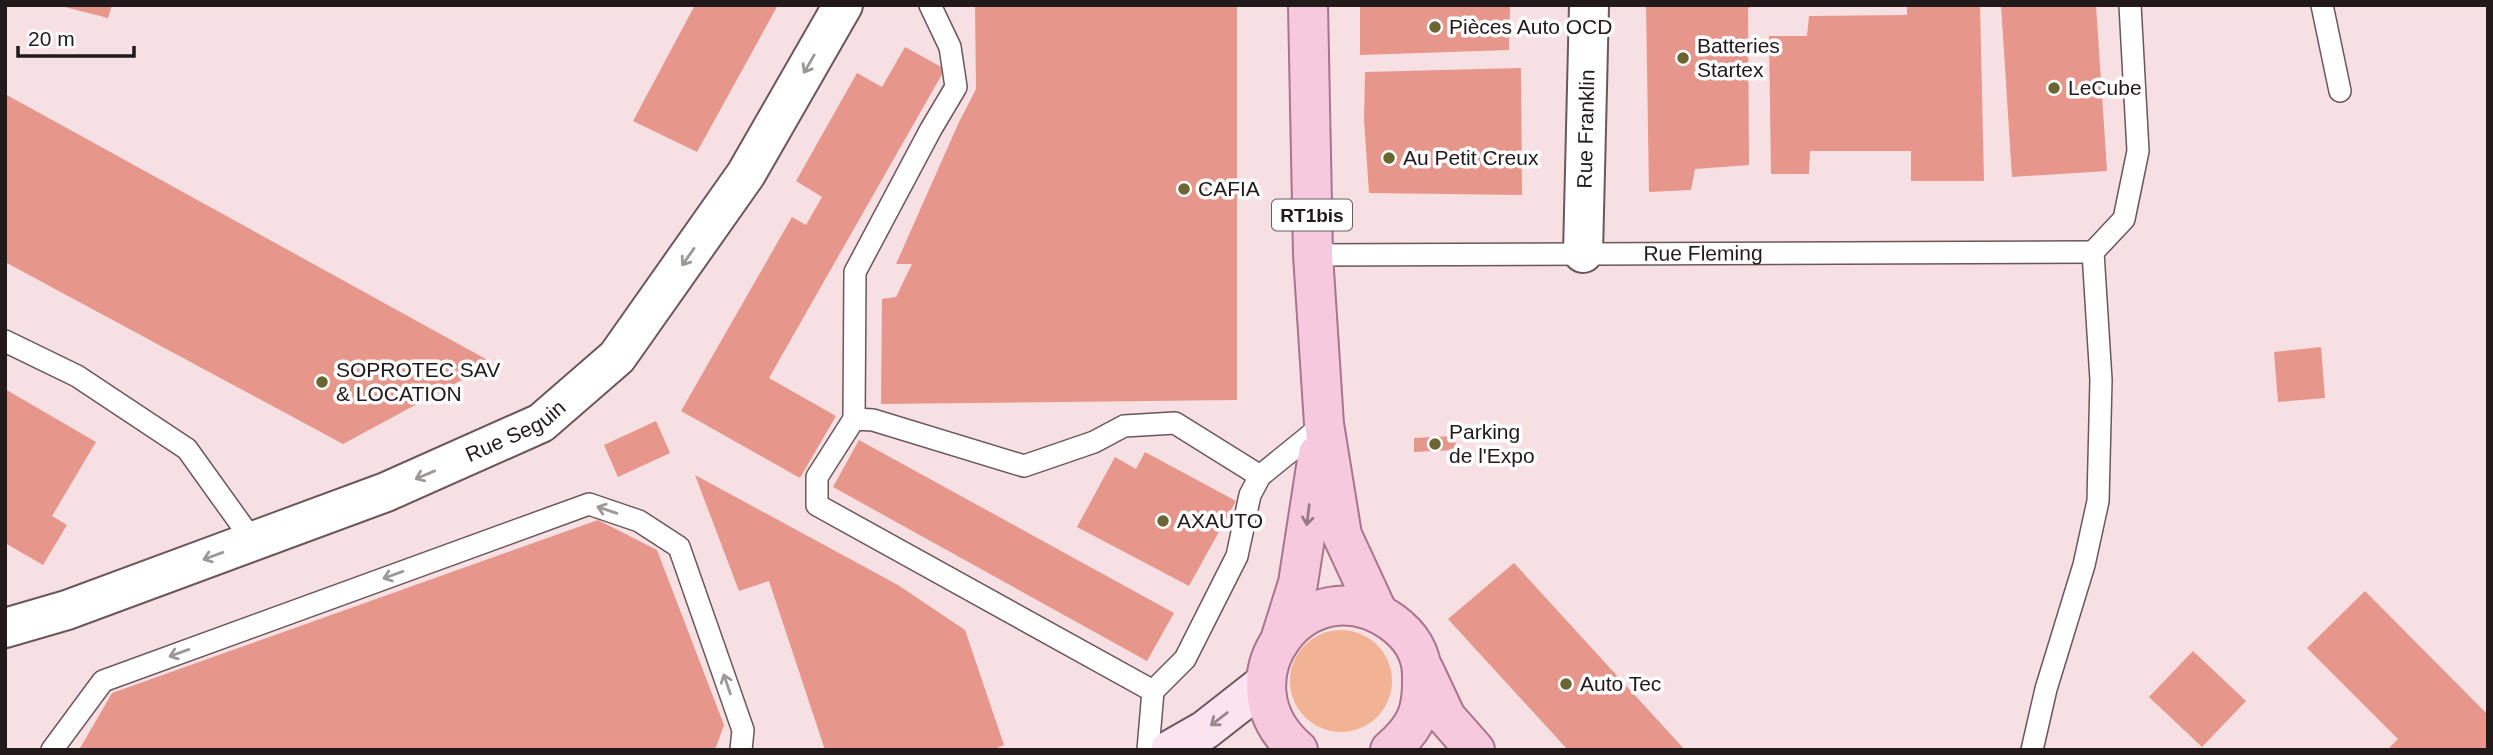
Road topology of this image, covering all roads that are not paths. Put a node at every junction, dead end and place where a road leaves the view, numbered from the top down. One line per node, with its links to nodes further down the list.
1 (843, 5): 15 (street, Rue Seguin, one-way to 15)
2 (930, 5): 12 (lane)
3 (1308, 5): 10 (main road, RT1bis)
4 (1589, 5): 9 (street, Rue Franklin)
5 (2130, 5): 8 (lane)
6 (2322, 5): 7 (lane)
7 (2340, 91)
8 (2093, 252): 9 (lane, Rue Fleming); 29 (lane)
9 (1583, 253): 10 (lane, Rue Fleming)
10 (1313, 255): 13 (main road, RT1bis)
11 (5, 341): 15 (lane)
12 (854, 419): 14 (lane); 21 (lane)
13 (1324, 424): 14 (lane); 16 (main road, RT1bis); 18 (main road, RT1bis, one-way to 18)
14 (1260, 476): 21 (lane)
15 (253, 541): 17 (street, Rue Seguin, one-way to 17)
16 (1378, 612): 18 (main road); 19 (main road)
17 (5, 628)
18 (1281, 637): 20 (main road)
19 (1422, 665): 22 (main road); 28 (main road)
20 (1265, 683): 26 (street, one-way to 26); 27 (main road)
21 (1153, 691): 25 (lane)
22 (1392, 749)
23 (52, 750): 24 (lane, one-way to 23)
24 (741, 750)
25 (1148, 750)
26 (1170, 750)
27 (1298, 750)
28 (1475, 750)
29 (2032, 750)

